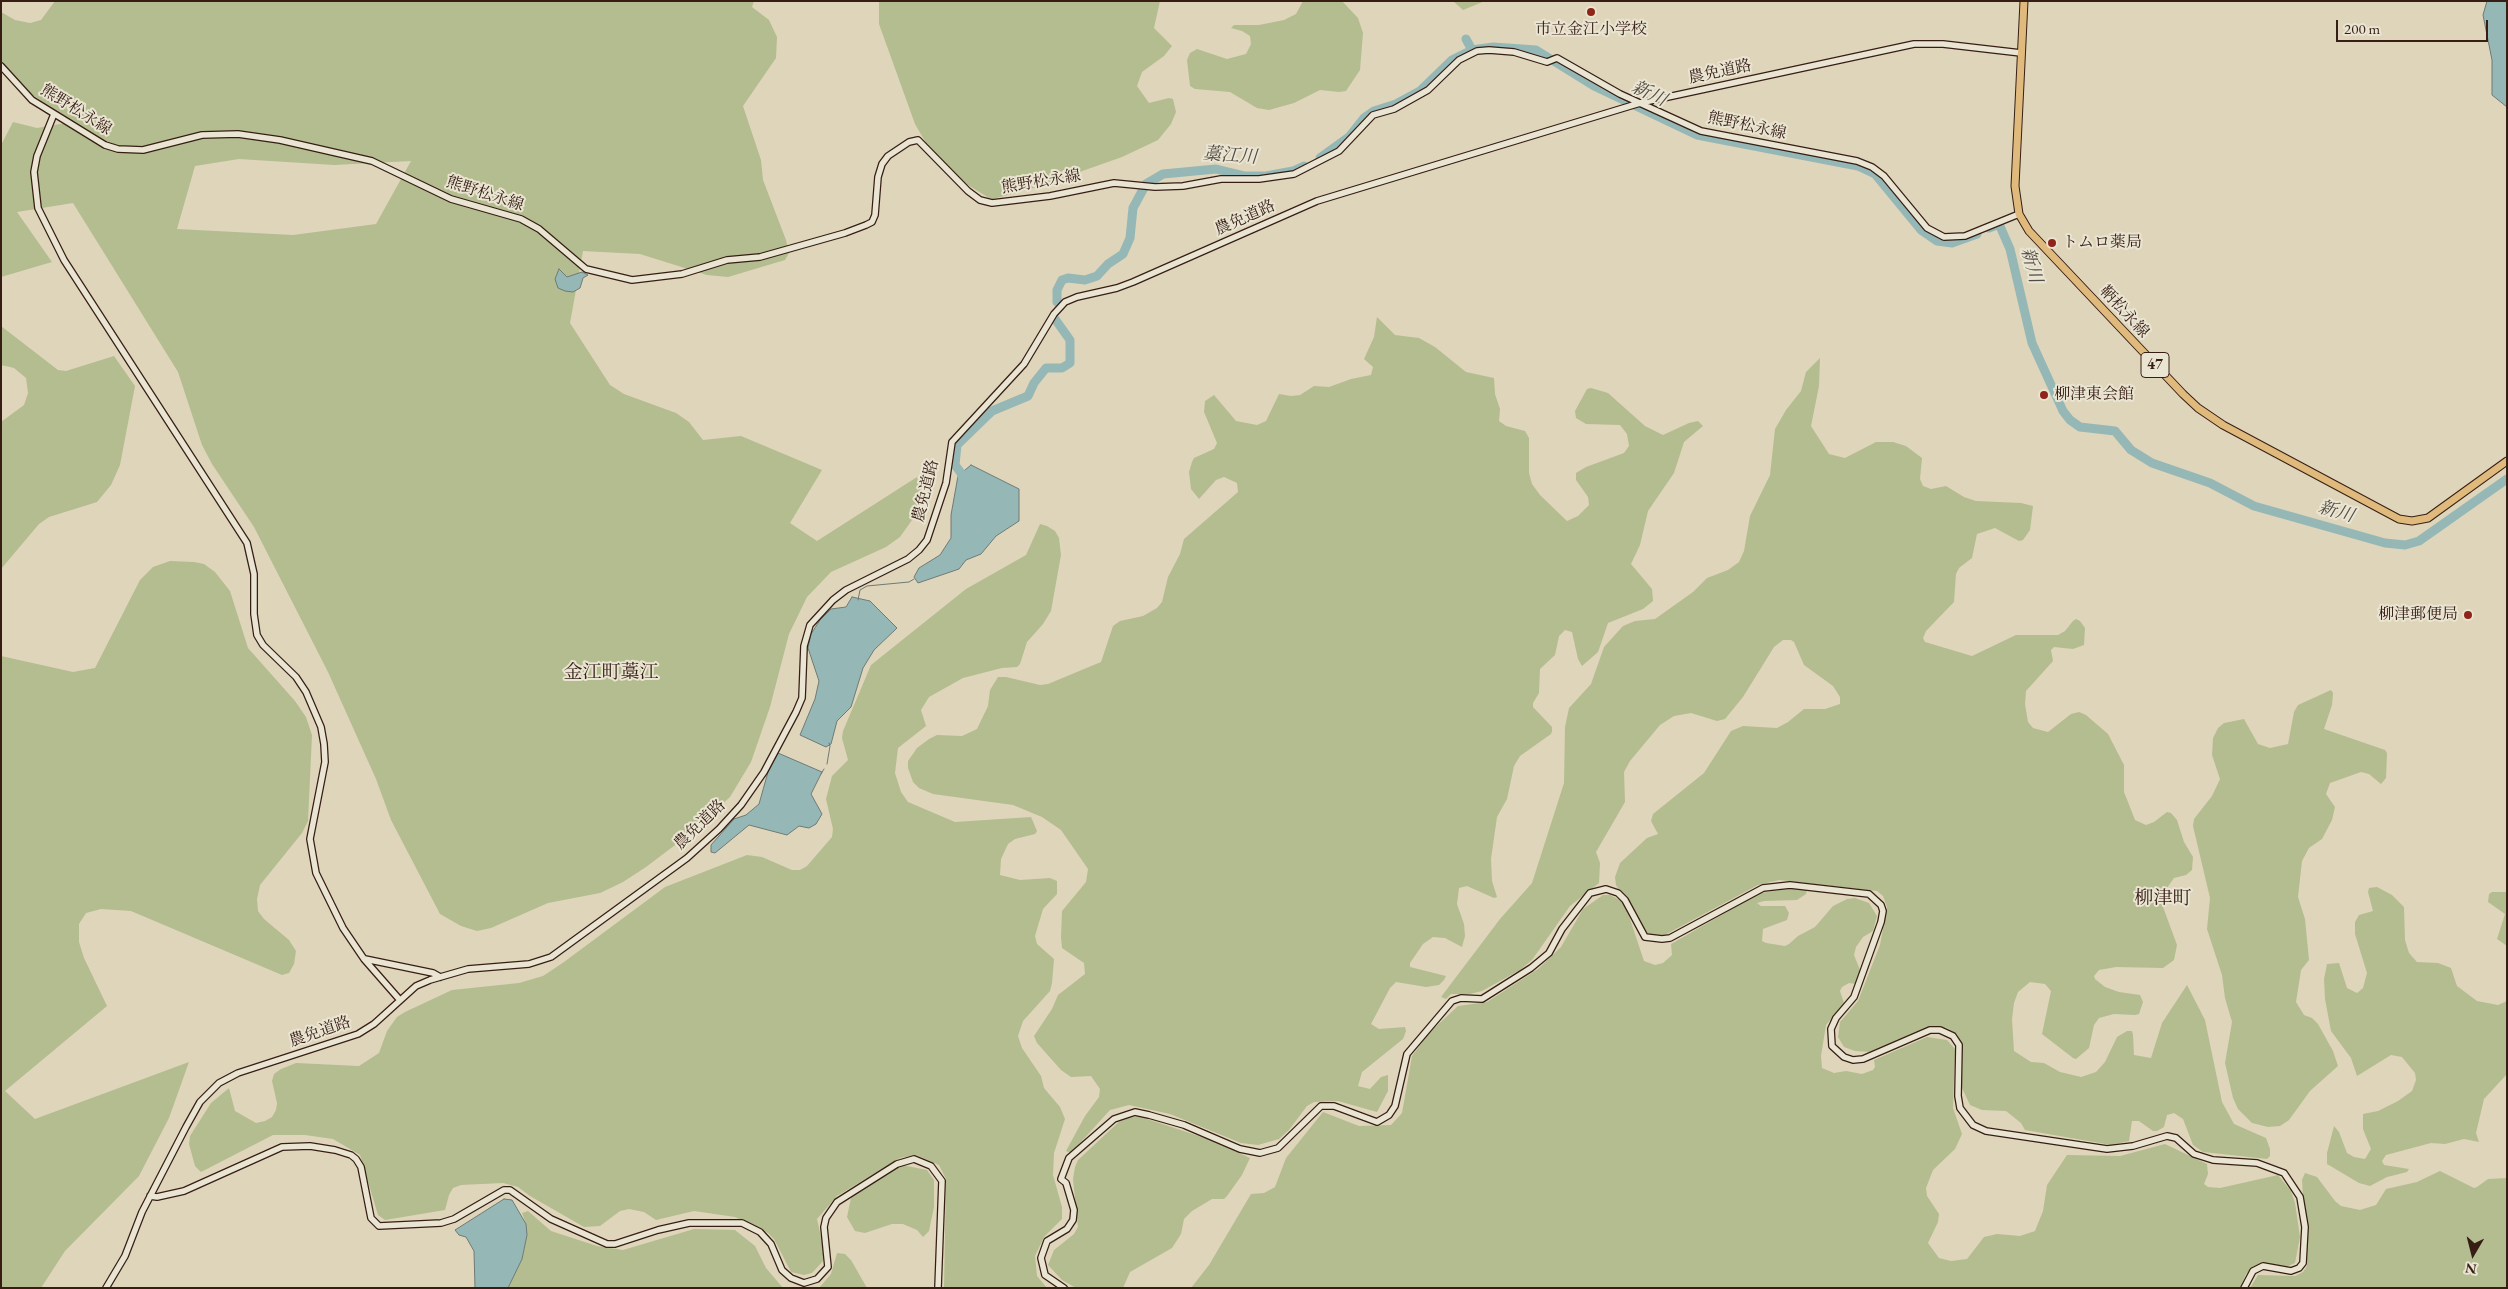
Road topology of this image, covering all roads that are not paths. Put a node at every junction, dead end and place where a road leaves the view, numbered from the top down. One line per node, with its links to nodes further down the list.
1 (2024, 1): 2 (main road, 鞆松永線 / 47)
2 (2021, 53): 4 (street, 農免道路); 6 (main road, 鞆松永線 / 47)
3 (1, 66): 5 (street, 熊野松永線)
4 (1639, 104): 5 (street, 熊野松永線); 6 (street, 熊野松永線); 9 (street, 農免道路)
5 (54, 114): 8 (street)
6 (2019, 214): 7 (main road, 鞆松永線 / 47)
7 (2507, 461)
8 (364, 959): 9 (street); 10 (street)
9 (440, 977): 10 (street, 農免道路)
10 (399, 999): 11 (street, 農免道路)
11 (150, 1196): 12 (street, 農免道路); 13 (street)
12 (106, 1288)
13 (938, 1288)
14 (1064, 1288): 15 (street)
15 (2244, 1288)

